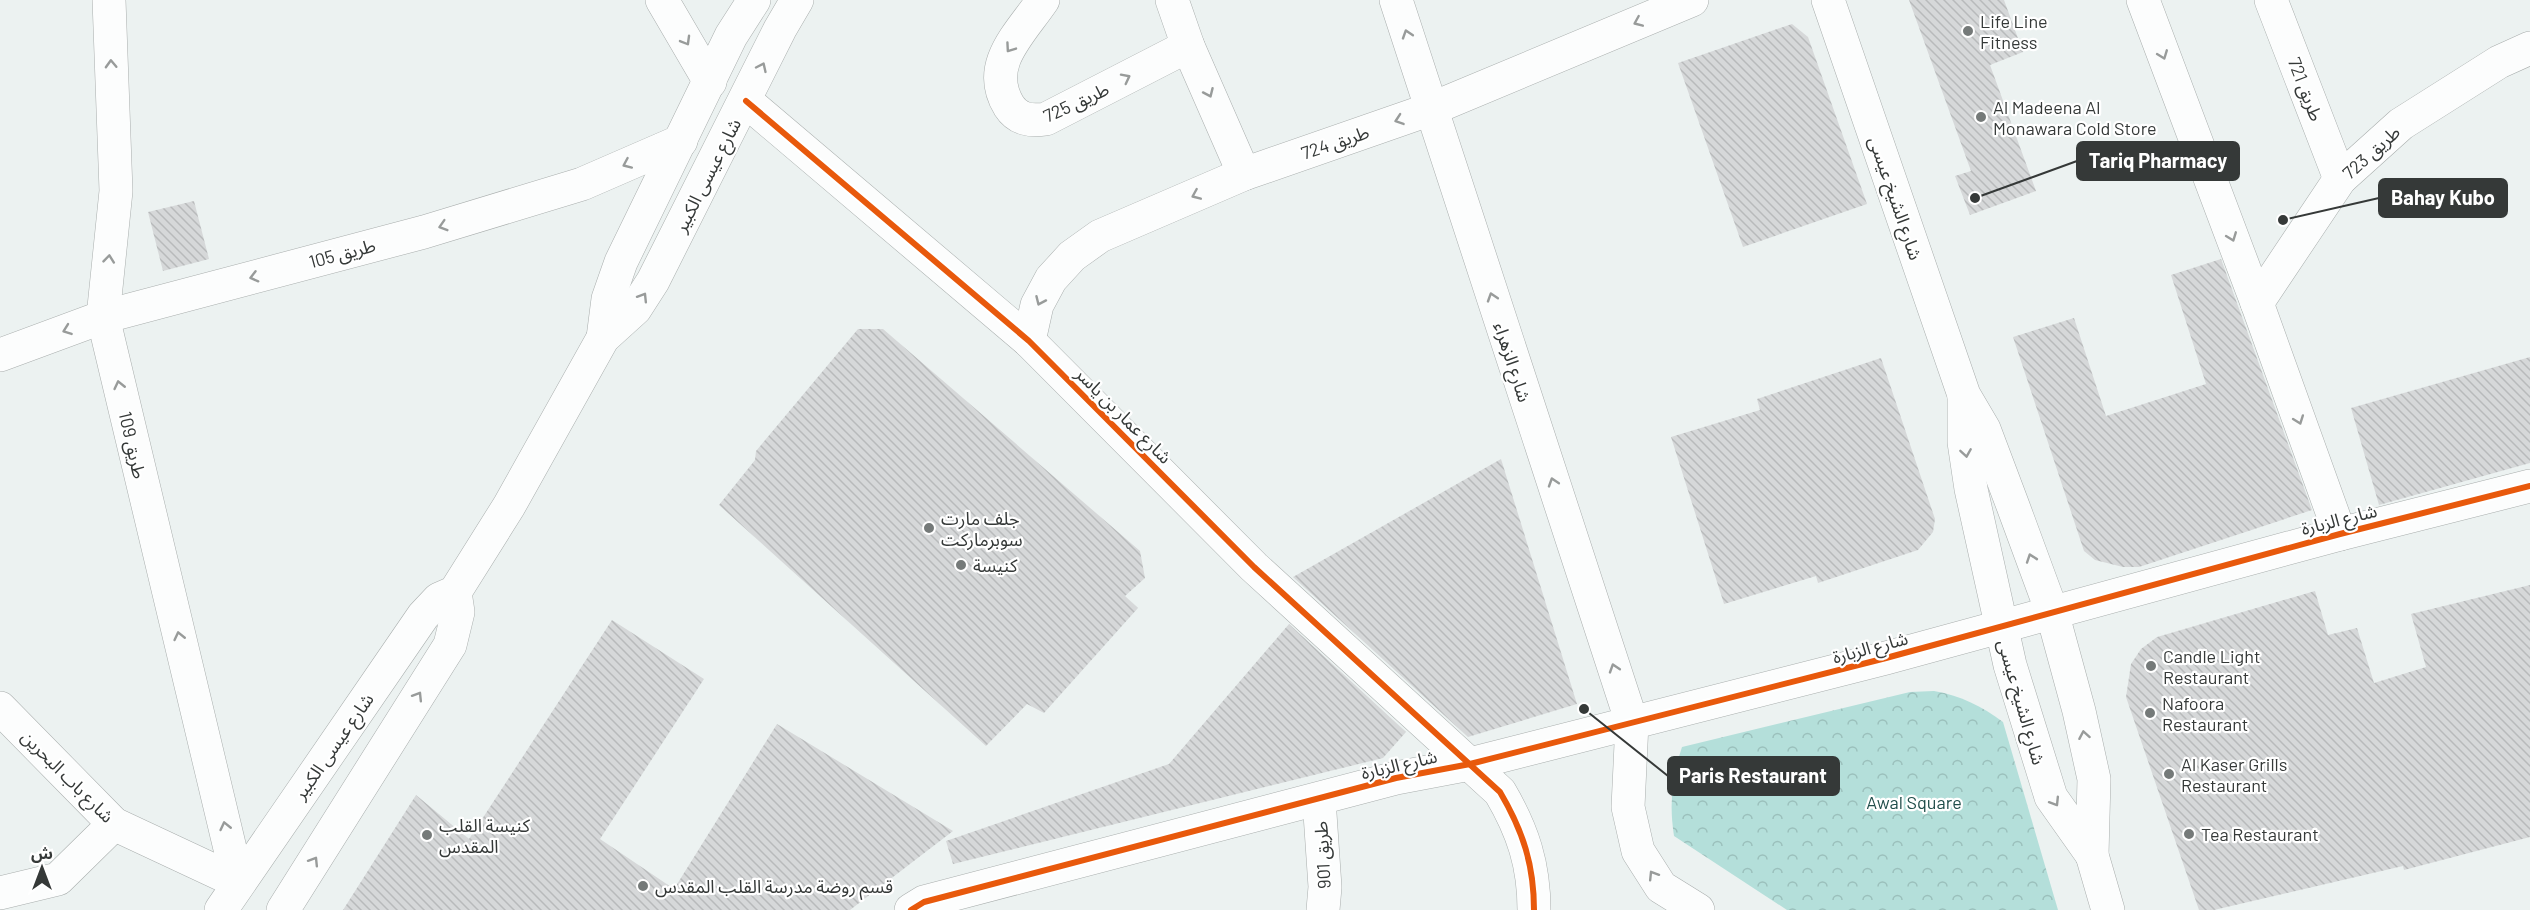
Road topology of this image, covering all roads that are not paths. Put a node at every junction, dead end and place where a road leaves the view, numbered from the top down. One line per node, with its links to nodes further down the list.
1 (109, 0): 21 (street, طريق 109, one-way to 1)
2 (662, 0): 14 (street, one-way to 14)
3 (754, 0): 14 (street, شارع عيسى الكبير)
4 (797, 0): 15 (street, شارع عيسى الكبير, one-way to 4)
5 (1043, 0): 12 (street, طريق 725, one-way to 12)
6 (1172, 0): 12 (street)
7 (1396, 0): 16 (street, شارع الزهراء, one-way to 7)
8 (1692, 0): 16 (street, طريق 724, one-way to 16)
9 (1828, 0): 25 (street, شارع الشيخ عيسى)
10 (2143, 0): 20 (street, one-way to 20)
11 (2271, 0): 19 (street, طريق 721)
12 (1188, 46): 18 (street, one-way to 18)
13 (2530, 48): 19 (street, طريق 723)
14 (710, 82): 17 (street, شارع عيسى الكبير)
15 (746, 101): 22 (street, شارع عيسى الكبير, one-way to 15); 23 (street, شارع عمار بن ياسر)
16 (1431, 109): 18 (street, طريق 724, one-way to 18); 32 (street, شارع الزهراء, one-way to 16)
17 (681, 141): 21 (street, طريق 105, one-way to 21); 22 (street, شارع عيسى الكبير)
18 (1245, 174): 23 (street, طريق 724, one-way to 23)
19 (2340, 179): 20 (street, طريق 723)
20 (2257, 303): 27 (street, one-way to 27)
21 (103, 317): 24 (street, طريق 105, one-way to 24); 38 (street, طريق 109, one-way to 21)
22 (603, 338): 28 (street, شارع عيسى الكبير)
23 (1029, 341): 33 (street, شارع عمار بن ياسر)
24 (0, 355)
25 (1964, 395): 29 (street, شارع الشيخ عيسى, one-way to 25); 30 (street, شارع الشيخ عيسى, one-way to 30)
26 (2530, 486): 27 (street, شارع الزبارة)
27 (2340, 534): 29 (street, شارع الزبارة)
28 (455, 592): 38 (street, شارع عيسى الكبير); 43 (street, one-way to 28)
29 (2052, 612): 30 (street, شارع الزبارة); 36 (street, شارع الشيخ عيسى, one-way to 29)
30 (2000, 626): 32 (street, شارع الزبارة); 36 (street, شارع الشيخ عيسى, one-way to 36)
31 (0, 708): 35 (street, شارع باب البحرين)
32 (1632, 723): 33 (street, شارع الزبارة); 46 (street, one-way to 32)
33 (1470, 764): 34 (street, شارع الزبارة); 45 (street, شارع عمار بن ياسر)
34 (1319, 799): 40 (street, شارع الزبارة); 44 (street, طريق 901)
35 (114, 824): 37 (street); 38 (street, شارع باب البحرين)
36 (2092, 855): 47 (street, شارع الشيخ عيسى)
37 (58, 879): 39 (street); 41 (street)
38 (238, 882): 42 (street, شارع عيسى الكبير); 43 (street, شارع باب البحرين)
39 (0, 893)
40 (921, 907)
41 (41, 910)
42 (221, 910)
43 (281, 910)
44 (1323, 910)
45 (1534, 910)
46 (1698, 910)
47 (2108, 910)

